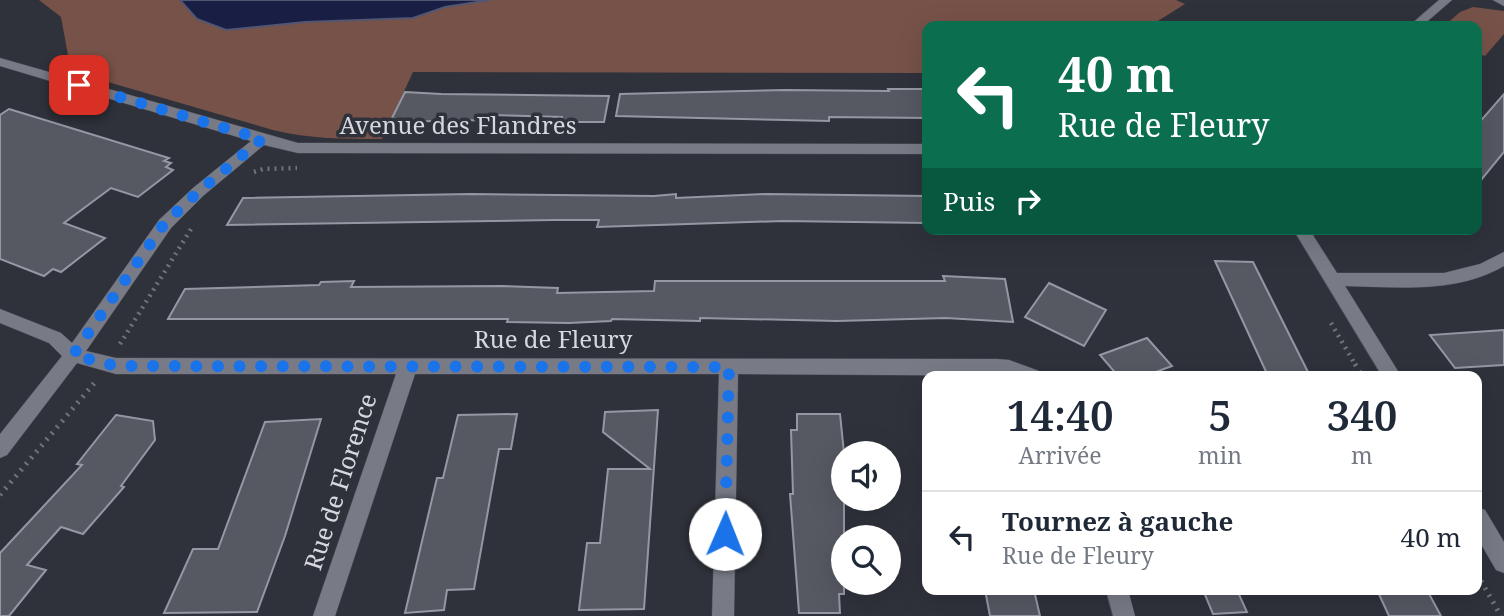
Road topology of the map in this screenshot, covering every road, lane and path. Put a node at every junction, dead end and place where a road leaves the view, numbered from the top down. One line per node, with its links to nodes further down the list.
1 (1446, 0): 4 (street)
2 (1499, 0): 3 (street)
3 (1504, 2)
4 (1421, 21)
5 (0, 62): 6 (street, Avenue des Flandres)
6 (262, 139): 7 (street, Avenue des Flandres); 16 (street)
7 (922, 149)
8 (263, 169): 9 (path)
9 (249, 176)
10 (197, 221): 15 (path)
11 (1305, 235): 13 (street)
12 (1504, 258): 13 (street)
13 (1332, 279): 20 (street)
14 (0, 316): 16 (street)
15 (118, 347)
16 (73, 355): 17 (street, Rue de Fleury); 22 (street)
17 (408, 366): 18 (street, Rue de Fleury); 28 (street, Rue de Florence)
18 (729, 367): 19 (street, Rue de Fleury); 29 (street)
19 (1018, 371)
20 (1389, 371)
21 (94, 385): 23 (path)
22 (0, 449)
23 (0, 495)
24 (1482, 525): 25 (street)
25 (1504, 562)
26 (1482, 583): 31 (path)
27 (1118, 595): 30 (street)
28 (324, 616)
29 (723, 616)
30 (1124, 616)
31 (1501, 616)

